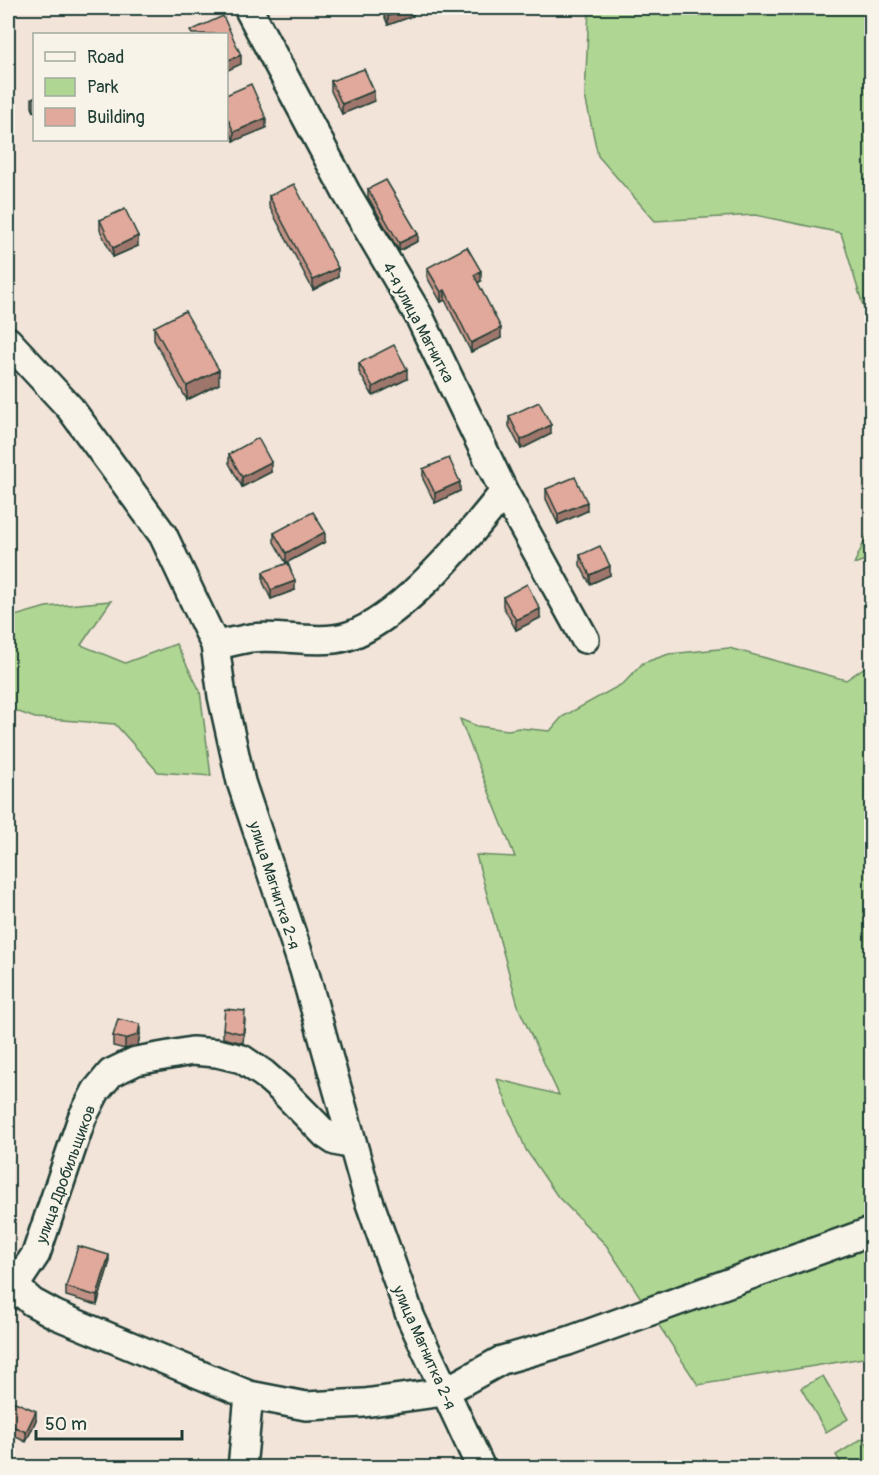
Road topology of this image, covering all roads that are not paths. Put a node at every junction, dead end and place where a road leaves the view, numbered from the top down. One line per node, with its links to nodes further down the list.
1 (248, 8): 3 (street, 4-я улица Магнитка)
2 (8, 341): 5 (street, улица Магнитка 2-я)
3 (504, 492): 4 (street, 4-я улица Магнитка); 5 (street)
4 (585, 639)
5 (215, 645): 6 (street, улица Магнитка 2-я)
6 (352, 1145): 8 (street, улица Дробильщиков); 9 (street, улица Магнитка 2-я)
7 (872, 1231): 9 (street)
8 (10, 1287): 10 (street)
9 (444, 1392): 10 (street); 12 (street, улица Магнитка 2-я)
10 (249, 1395): 11 (street)
11 (242, 1467)
12 (481, 1467)

